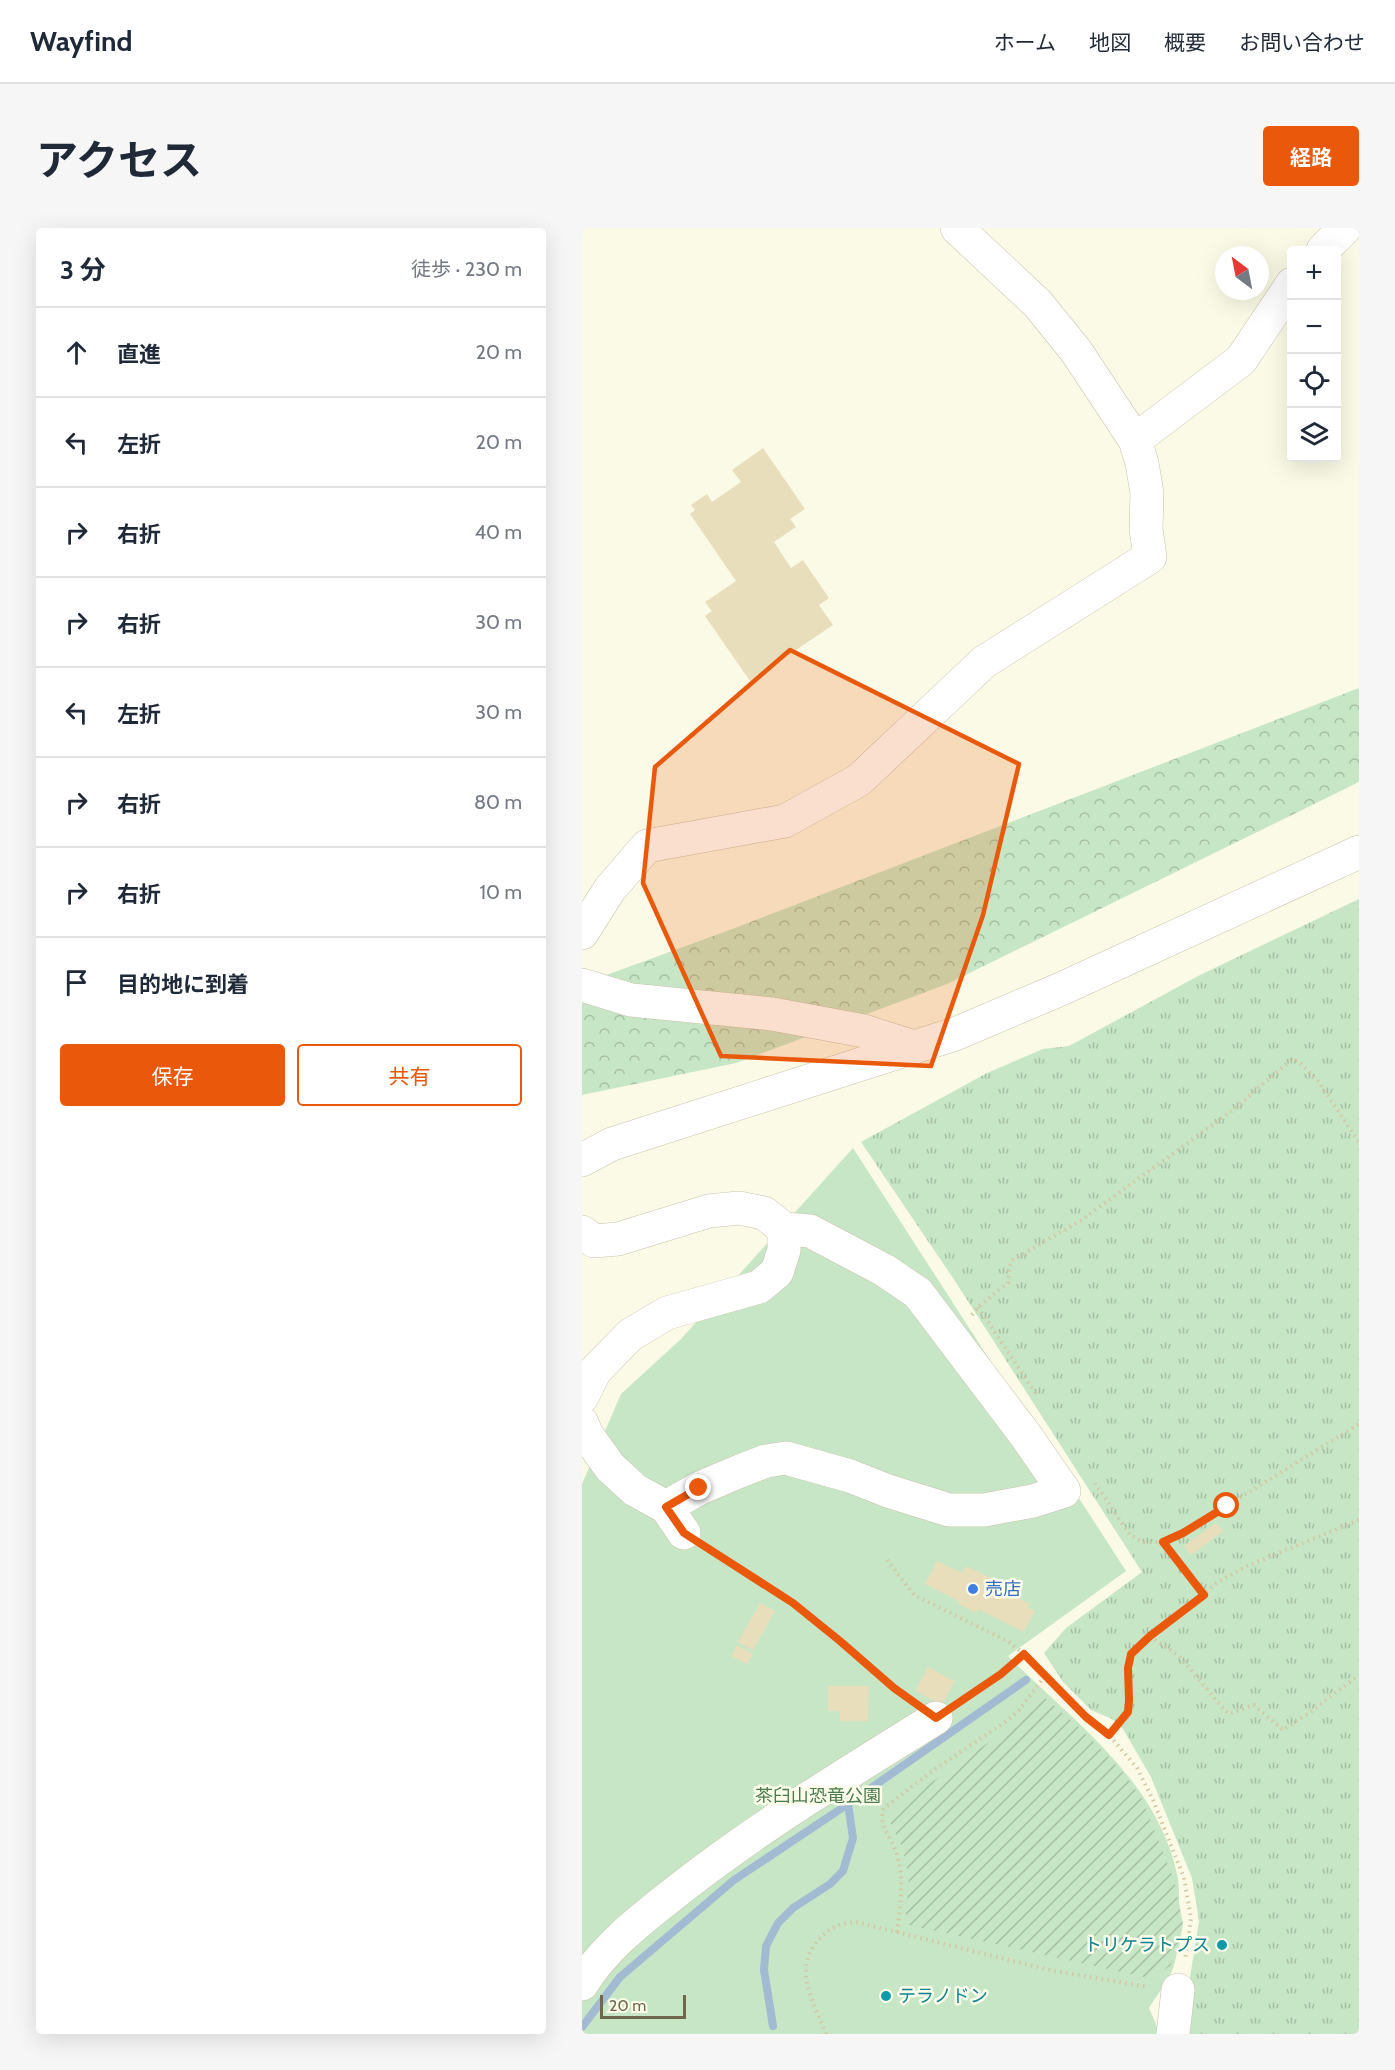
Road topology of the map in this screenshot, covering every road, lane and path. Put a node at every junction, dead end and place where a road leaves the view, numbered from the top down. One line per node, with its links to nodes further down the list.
1 (957, 228): 5 (street)
2 (1345, 228): 3 (street)
3 (1327, 246)
4 (1287, 291): 5 (street)
5 (1135, 440): 7 (street)
6 (1359, 852): 9 (street)
7 (582, 933)
8 (582, 985): 9 (street)
9 (914, 1047): 11 (street)
10 (1359, 1142): 14 (path)
11 (582, 1160)
12 (784, 1229): 13 (street); 15 (street); 19 (street)
13 (582, 1232)
14 (1038, 1396)
15 (582, 1397)
16 (582, 1423): 19 (street)
17 (1359, 1424): 21 (path)
18 (1090, 1476): 21 (path)
19 (675, 1520): 28 (path)
20 (1359, 1520): 23 (path)
21 (1163, 1542): 23 (path)
22 (887, 1560): 25 (path)
23 (1204, 1595): 24 (path)
24 (1150, 1636): 26 (path); 29 (path)
25 (1024, 1654): 27 (path); 28 (path)
26 (1359, 1675)
27 (1046, 1676): 29 (path); 30 (path)
28 (936, 1718): 31 (street)
29 (1109, 1735): 32 (path)
30 (897, 1932): 32 (path); 33 (path)
31 (582, 1984)
32 (1178, 1990): 34 (street)
33 (826, 2034)
34 (1173, 2034)

